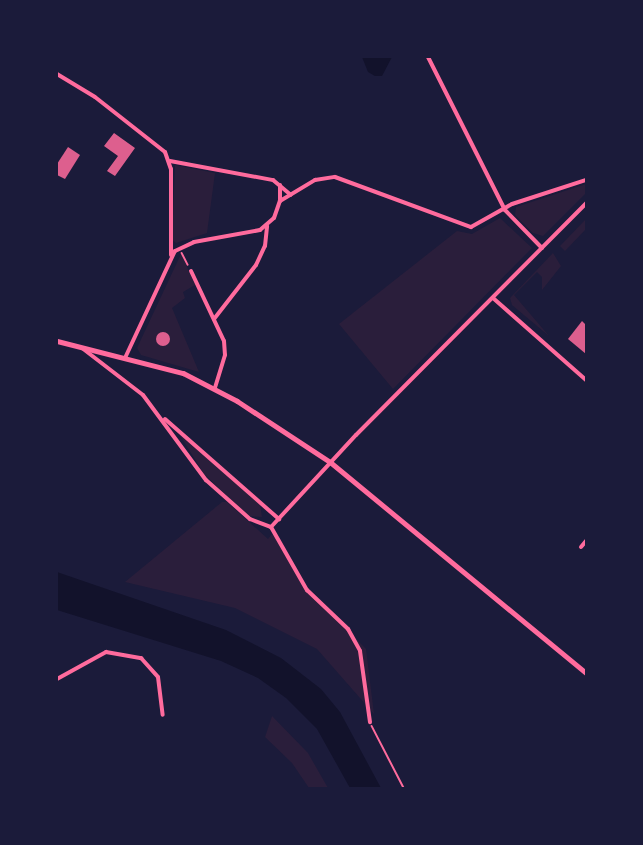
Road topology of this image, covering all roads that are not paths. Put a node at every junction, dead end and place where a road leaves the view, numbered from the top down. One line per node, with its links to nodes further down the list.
1 (428, 57): 9 (street)
2 (57, 74): 3 (street)
3 (170, 161): 5 (street); 12 (street)
4 (586, 180): 9 (street)
5 (280, 184): 6 (street); 7 (street)
6 (291, 195): 7 (street); 9 (street)
7 (280, 201): 10 (street)
8 (586, 203): 11 (street)
9 (505, 210): 11 (street)
10 (267, 226): 12 (street); 15 (street)
11 (542, 248): 14 (street)
12 (171, 255): 18 (street)
13 (191, 271): 15 (street)
14 (493, 298): 19 (street); 22 (street)
15 (214, 319): 20 (street)
16 (57, 341): 17 (street)
17 (81, 346): 18 (street); 21 (street)
18 (125, 358): 20 (street)
19 (586, 380)
20 (215, 388): 22 (street)
21 (163, 418): 23 (street); 24 (street)
22 (330, 462): 23 (street); 27 (street)
23 (279, 519): 24 (street)
24 (272, 527): 30 (street)
25 (586, 541): 26 (street)
26 (581, 547)
27 (586, 673)
28 (57, 679): 29 (street)
29 (163, 715)
30 (370, 723)

